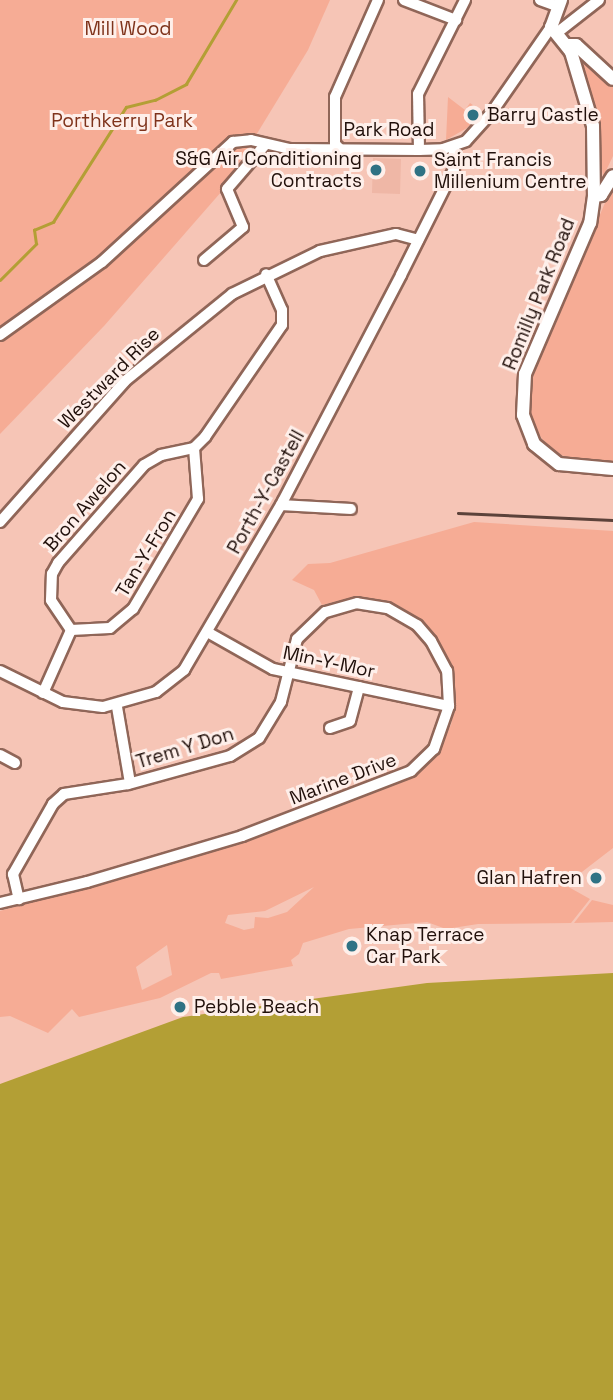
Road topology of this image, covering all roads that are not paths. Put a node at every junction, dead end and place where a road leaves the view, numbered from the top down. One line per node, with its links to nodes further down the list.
1 (378, 0): 13 (street)
2 (404, 0): 7 (street)
3 (465, 0): 7 (street)
4 (540, 0): 6 (street)
5 (599, 0): 8 (street)
6 (560, 4): 8 (street, Park Road)
7 (456, 20): 14 (street)
8 (554, 29): 9 (street, Romilly Park Road); 12 (street, Park Road)
9 (567, 45): 10 (street, Romilly Park Road); 16 (street, Romilly Park Road)
10 (613, 79)
11 (265, 145): 13 (street, Park Road); 18 (street); 20 (street, Park Road)
12 (454, 146): 14 (street, Park Road); 17 (street, Porth-Y-Castell)
13 (340, 149): 14 (street, Park Road)
14 (419, 150)
15 (613, 176): 16 (street)
16 (594, 196): 22 (street, Romilly Park Road)
17 (418, 240): 19 (street, Westward Rise); 23 (street, Porth-Y-Castell)
18 (204, 260)
19 (267, 274): 21 (street); 25 (street, Westward Rise)
20 (0, 335)
21 (194, 449): 26 (street, Tan-Y-Fron); 26 (street, Bron Awelon)
22 (613, 469)
23 (281, 505): 24 (street); 27 (street, Porth-Y-Castell)
24 (351, 509)
25 (0, 522)
26 (71, 631): 31 (street)
27 (209, 633): 29 (street, Min-Y-Mor); 33 (street, Porth-Y-Castell)
28 (0, 671): 31 (street, Porth-Y-Castell)
29 (288, 673): 30 (street, Min-Y-Mor); 32 (street, Marine Drive); 37 (street, Trem Y Don)
30 (359, 687): 32 (street, Min-Y-Mor); 34 (street)
31 (43, 693): 33 (street, Porth-Y-Castell)
32 (449, 706): 38 (street, Marine Drive)
33 (117, 707): 37 (street, Trem Y Don)
34 (330, 728)
35 (0, 755): 36 (street)
36 (15, 763)
37 (130, 783): 38 (street, Trem Y Don)
38 (19, 898): 39 (street, Marine Drive)
39 (0, 903)

